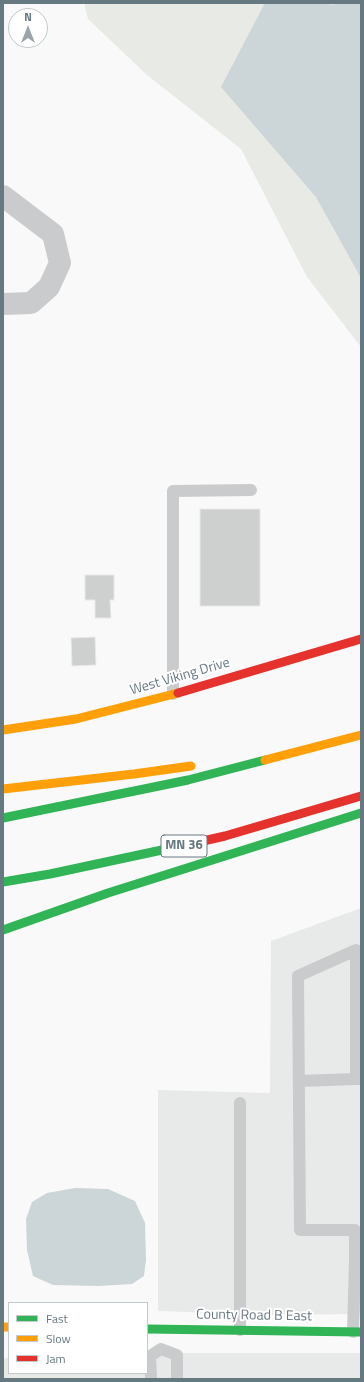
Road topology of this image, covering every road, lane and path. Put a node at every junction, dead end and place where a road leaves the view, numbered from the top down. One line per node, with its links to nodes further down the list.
1 (3, 196): 2 (street)
2 (3, 304)
3 (251, 490): 5 (lane)
4 (361, 639): 5 (main road, West Viking Drive)
5 (174, 694): 6 (main road, West Viking Drive)
6 (3, 730)
7 (361, 735): 8 (main road)
8 (309, 749): 9 (main road); 14 (main road)
9 (225, 761)
10 (202, 764): 11 (main road)
11 (3, 789)
12 (361, 796): 15 (main road, MN 36)
13 (361, 813): 16 (main road)
14 (3, 818)
15 (3, 882)
16 (3, 930)
17 (359, 1079): 18 (lane); 18 (lane)
18 (299, 1081): 20 (lane)
19 (240, 1103): 23 (lane)
20 (358, 1261): 24 (lane)
21 (148, 1329): 22 (main road, County Road B East)
22 (160, 1329): 23 (main road, County Road B East); 25 (lane)
23 (240, 1330): 24 (main road, County Road B East)
24 (357, 1332)
25 (161, 1349): 26 (lane); 27 (lane)
26 (151, 1379)
27 (177, 1379)

